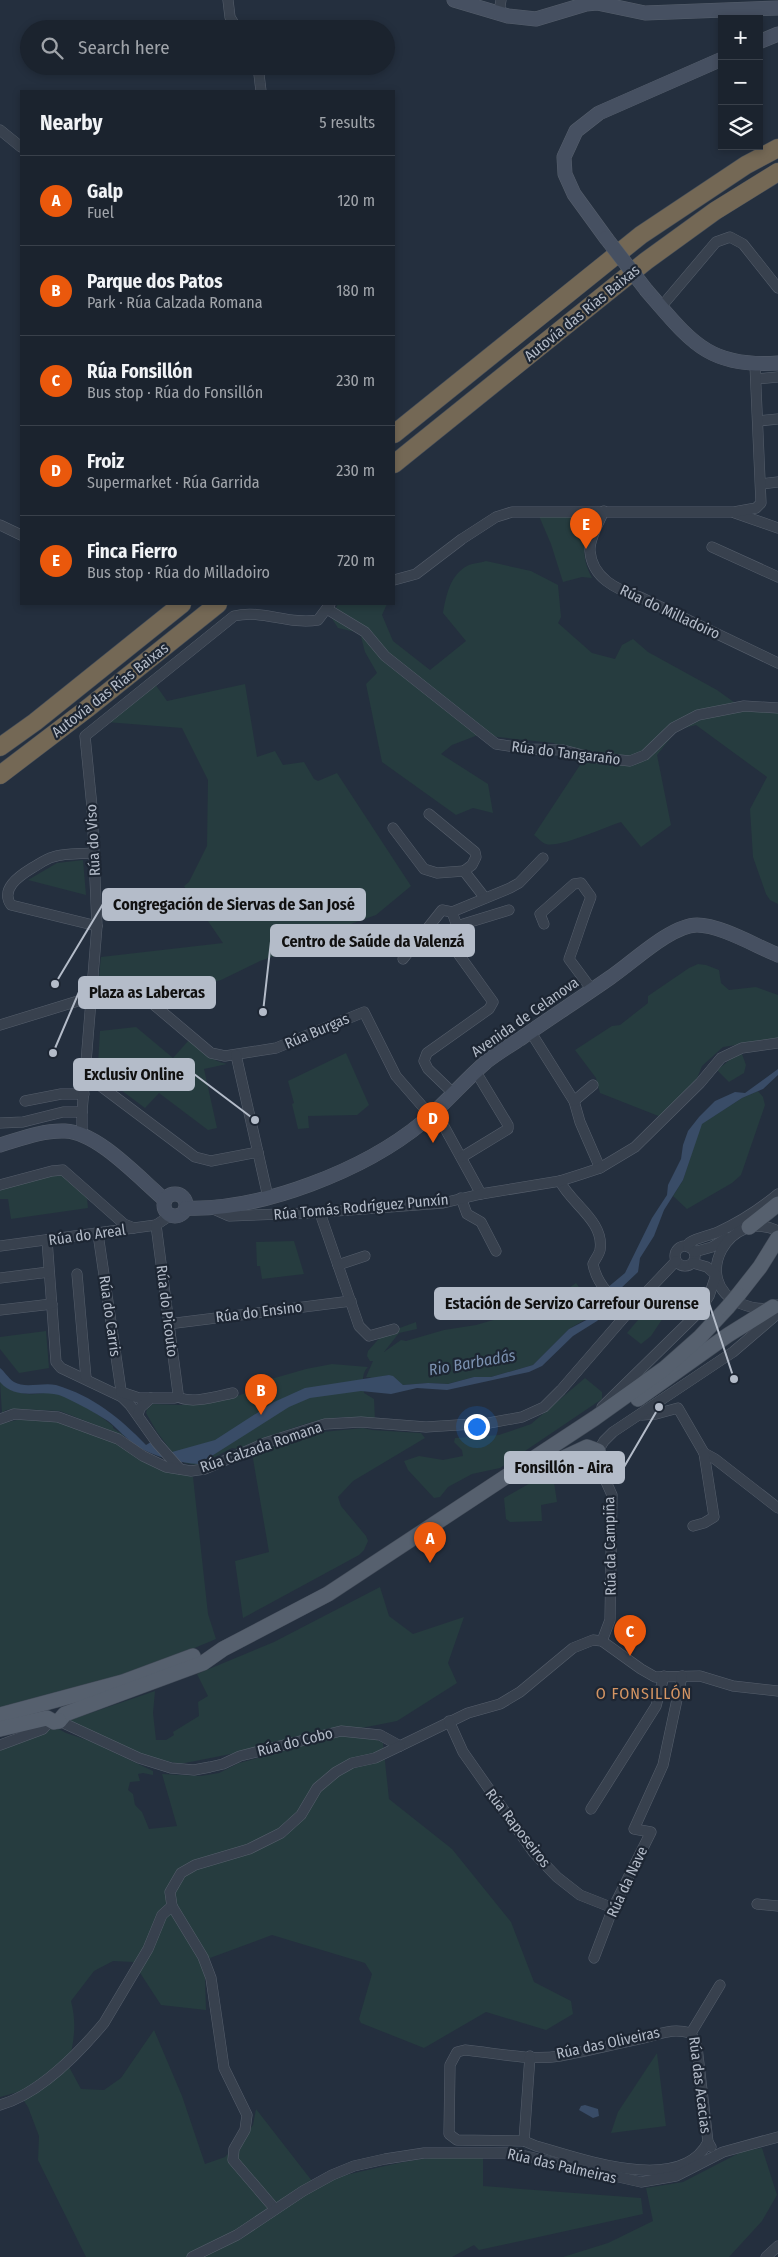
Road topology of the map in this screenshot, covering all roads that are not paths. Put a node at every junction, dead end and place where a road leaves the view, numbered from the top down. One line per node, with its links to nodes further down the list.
1 (228, 0): 5 (street)
2 (454, 0): 3 (street)
3 (500, 7): 4 (street)
4 (778, 8)
5 (232, 20)
6 (778, 34): 7 (street)
7 (763, 40)
8 (720, 60): 16 (street, bridge)
9 (259, 75): 10 (street)
10 (261, 90)
11 (0, 130): 12 (street)
12 (20, 146)
13 (778, 148): 23 (highway, Autovía das Rías Baixas)
14 (778, 172): 24 (highway, Autovía das Rías Baixas)
15 (778, 288): 16 (street)
16 (661, 307): 18 (street)
17 (778, 363): 18 (street)
18 (755, 365): 20 (street)
19 (778, 377): 20 (street)
20 (756, 379): 22 (street)
21 (778, 419): 22 (street)
22 (758, 420): 26 (street)
23 (395, 433)
24 (395, 463)
25 (778, 482): 26 (street)
26 (761, 484): 28 (street)
27 (604, 511): 28 (street); 34 (street); 38 (street, Rúa do Milladoiro)
28 (734, 512): 30 (street)
29 (0, 525): 31 (street)
30 (778, 528)
31 (20, 535)
32 (712, 547): 33 (street)
33 (778, 577)
34 (395, 580)
35 (181, 605): 40 (highway, Autovía das Rías Baixas)
36 (217, 605): 41 (highway, Autovía das Rías Baixas)
37 (328, 606): 39 (street, Rúa do Tangaraño); 44 (street, Rúa do Viso)
38 (778, 663)
39 (778, 708)
40 (0, 747)
41 (0, 775)
42 (429, 814): 46 (street)
43 (393, 828): 46 (street)
44 (92, 853): 51 (street, Rúa do Viso); 51 (street)
45 (544, 858): 47 (street)
46 (464, 871): 47 (street)
47 (485, 898): 49 (street)
48 (509, 910): 52 (street)
49 (452, 912): 52 (street); 54 (street)
50 (544, 924): 55 (street)
51 (97, 926): 56 (street, Rúa do Viso)
52 (457, 926): 65 (street)
53 (778, 955): 55 (street, Avenida de Celanova)
54 (403, 959)
55 (592, 990): 58 (street, Avenida de Celanova)
56 (91, 999): 57 (street); 60 (street); 62 (street, Rúa do Viso)
57 (0, 1025)
58 (530, 1031): 61 (street, Avenida de Celanova); 66 (street)
59 (778, 1043): 75 (street, Rúa Tomás Rodríguez Punxín)
60 (236, 1055): 69 (street, Rúa Burgas); 73 (street)
61 (476, 1072): 65 (street, Avenida de Celanova); 74 (street)
62 (86, 1075): 64 (street, Rúa do Viso); 73 (street)
63 (593, 1085): 66 (street)
64 (84, 1094): 67 (street); 68 (street, Rúa do Viso)
65 (454, 1094): 69 (street, Avenida de Celanova)
66 (574, 1101): 75 (street)
67 (25, 1102)
68 (82, 1112): 70 (street); 71 (street, Rúa do Viso)
69 (433, 1114): 74 (street); 80 (street, Avenida de Celanova)
70 (0, 1123)
71 (82, 1135): 72 (street); 82 (street)
72 (0, 1145)
73 (258, 1152): 80 (street)
74 (462, 1156): 78 (street)
75 (600, 1168): 76 (street, Rúa Tomás Rodríguez Punxín)
76 (560, 1181): 78 (street, Rúa Tomás Rodríguez Punxín); 110 (street)
77 (0, 1185): 90 (street)
78 (481, 1194): 81 (street, Rúa Tomás Rodríguez Punxín)
79 (778, 1194): 96 (street)
80 (268, 1197): 85 (street, Avenida de Celanova)
81 (461, 1198): 86 (street, Rúa Tomás Rodríguez Punxín); 97 (street)
82 (165, 1200): 84 (street); 87 (street)
83 (778, 1204): 89 (main road)
84 (186, 1208): 85 (street, Avenida de Celanova); 87 (street)
85 (211, 1208): 86 (street, Rúa Tomás Rodríguez Punxín)
86 (320, 1212): 101 (street)
87 (171, 1215): 88 (street, Rúa do Areal)
88 (156, 1225): 90 (street, Rúa do Areal); 111 (street, Rúa do Picouto)
89 (749, 1227): 92 (street); 93 (street)
90 (134, 1228): 91 (street, Rúa do Areal)
91 (98, 1234): 94 (street, Rúa do Areal); 115 (street, Rúa do Carris)
92 (734, 1234): 96 (street); 104 (street)
93 (778, 1236): 120 (main road, bridge)
94 (47, 1240): 95 (street, Rúa do Areal); 102 (street)
95 (0, 1246)
96 (691, 1249): 99 (street); 100 (street)
97 (496, 1251)
98 (365, 1256): 101 (street)
99 (676, 1261): 100 (street); 110 (street, Rúa Calzada Romana)
100 (693, 1263): 104 (street)
101 (338, 1265): 106 (street)
102 (49, 1272): 105 (street); 107 (street)
103 (77, 1274): 113 (street)
104 (716, 1275): 108 (street); 120 (street)
105 (0, 1278)
106 (351, 1301): 111 (street, Rúa do Ensino); 112 (street)
107 (52, 1304): 109 (street); 113 (street)
108 (776, 1305): 119 (street); 124 (main road)
109 (0, 1310)
110 (631, 1310): 126 (street, Rúa Calzada Romana)
111 (168, 1324): 116 (street, Rúa do Picouto)
112 (394, 1329)
113 (86, 1378): 115 (street)
114 (233, 1393): 116 (street)
115 (121, 1395): 117 (street); 118 (street)
116 (177, 1396): 117 (street)
117 (151, 1398): 118 (street)
118 (138, 1415): 126 (street)
119 (641, 1415): 122 (street); 123 (street)
120 (595, 1418): 125 (main road)
121 (0, 1419): 126 (street, Rúa Calzada Romana)
122 (598, 1451): 124 (main road); 129 (street, Rúa da Campiña)
123 (704, 1453): 127 (street); 128 (street)
124 (544, 1460): 125 (main road)
125 (525, 1464): 130 (main road)
126 (180, 1468)
127 (778, 1508)
128 (692, 1526)
129 (602, 1641): 131 (street); 136 (street)
130 (223, 1650): 134 (main road); 134 (main road)
131 (664, 1676): 132 (street); 141 (street)
132 (682, 1676): 133 (street); 145 (street, Rúa da Nave)
133 (778, 1691)
134 (49, 1714): 135 (main road); 137 (main road); 138 (main road); 139 (street); 140 (street, Rúa do Cobo)
135 (0, 1716)
136 (449, 1721): 140 (street); 145 (street, Rúa Raposeiros)
137 (0, 1724)
138 (0, 1729)
139 (0, 1745)
140 (400, 1746): 143 (street)
141 (590, 1809)
142 (757, 1904): 144 (street)
143 (172, 1906): 150 (street); 157 (street)
144 (778, 1906)
145 (613, 1908): 146 (street, Rúa da Nave)
146 (594, 1958)
147 (720, 1985): 148 (street, Rúa das Acacias)
148 (691, 2033): 149 (street, Rúa das Oliveiras); 154 (street, Rúa das Acacias)
149 (530, 2056): 152 (street, Rúa das Oliveiras); 153 (street)
150 (0, 2105)
151 (778, 2137): 155 (street, Rúa das Palmeiras)
152 (452, 2138): 153 (street, Rúa das Palmeiras)
153 (524, 2141): 156 (street, Rúa das Palmeiras)
154 (708, 2142): 155 (street, Rúa das Acacias); 156 (street, Rúa das Palmeiras)
155 (723, 2152): 156 (street, Rúa das Palmeiras)
156 (701, 2160): 157 (street, Rúa das Palmeiras)
157 (275, 2209): 159 (street, Rúa das Palmeiras)
158 (778, 2246): 160 (street)
159 (192, 2257)
160 (766, 2257)

